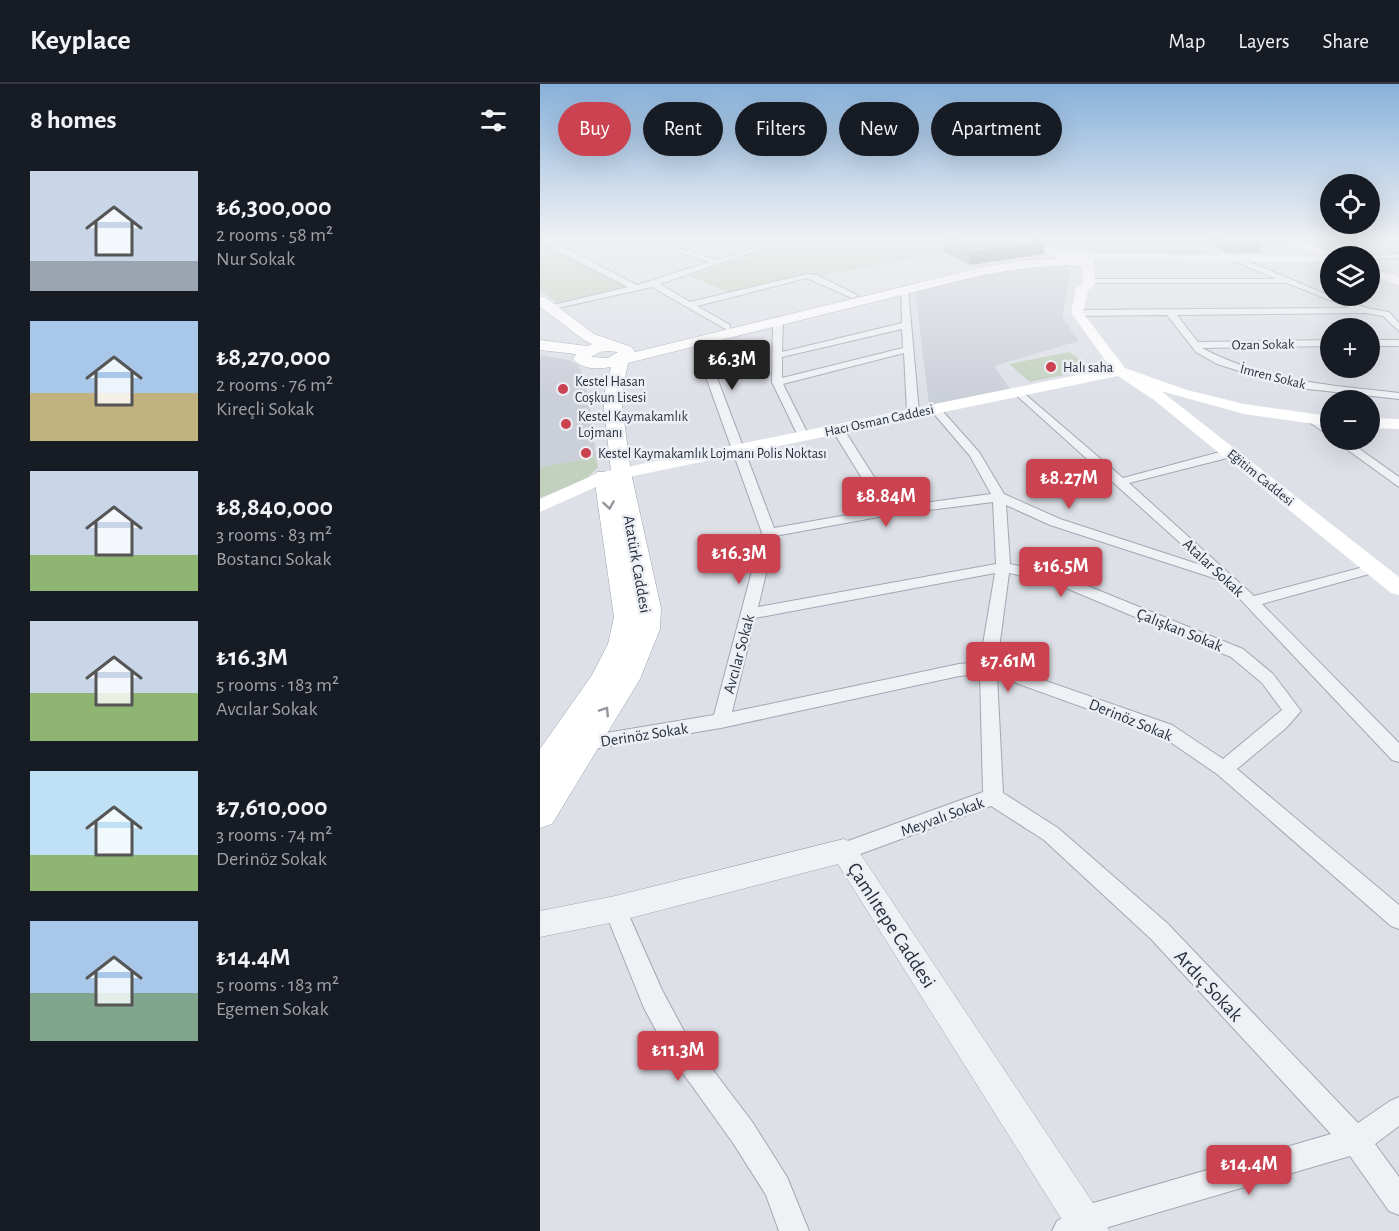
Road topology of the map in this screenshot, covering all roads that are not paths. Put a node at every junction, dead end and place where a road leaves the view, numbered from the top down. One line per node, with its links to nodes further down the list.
1 (619, 292): 12 (street)
2 (666, 292): 11 (street)
3 (744, 292): 11 (street)
4 (845, 292): 10 (street)
5 (873, 292): 10 (main road)
6 (894, 292): 18 (main road)
7 (904, 292): 19 (street)
8 (1083, 292): 16 (main road)
9 (1316, 292): 13 (street)
10 (855, 296): 20 (main road)
11 (689, 305): 20 (street)
12 (544, 307): 30 (main road)
13 (1365, 310): 15 (street); 17 (street)
14 (1399, 310): 17 (street)
15 (1170, 312): 16 (street); 27 (street, İmren Sokak)
16 (1077, 313): 32 (main road)
17 (1386, 314): 21 (street)
18 (778, 320): 22 (main road); 31 (street)
19 (907, 325): 28 (street); 31 (street)
20 (727, 327): 30 (main road)
21 (1399, 328)
22 (698, 341): 30 (main road); 45 (street)
23 (1399, 342): 25 (street)
24 (1320, 343): 27 (street, Ozan Sokak)
25 (1380, 343)
26 (540, 345): 30 (main road)
27 (1195, 345): 35 (street, İmren Sokak)
28 (910, 349): 33 (street); 37 (street)
29 (540, 351): 30 (main road)
30 (603, 354): 48 (main road, Atatürk Caddesi)
31 (776, 356): 33 (street)
32 (1120, 371): 34 (main road, Hacı Osman Caddesi); 38 (main road); 47 (main road, Eğitim Caddesi)
33 (777, 382): 44 (street)
34 (1019, 392): 36 (main road, Hacı Osman Caddesi); 49 (street, Atalar Sokak)
35 (1399, 396)
36 (934, 408): 37 (main road, Hacı Osman Caddesi); 51 (street)
37 (913, 412): 43 (main road, Hacı Osman Caddesi)
38 (1313, 420): 39 (main road); 42 (street)
39 (1320, 420)
40 (1380, 423): 41 (main road)
41 (1399, 424)
42 (1320, 425)
43 (837, 428): 44 (main road, Hacı Osman Caddesi); 53 (street)
44 (803, 436): 45 (main road, Hacı Osman Caddesi)
45 (738, 450): 48 (main road, Hacı Osman Caddesi); 54 (street)
46 (1354, 450): 50 (street)
47 (1231, 453): 49 (street); 56 (main road, Eğitim Caddesi)
48 (613, 475): 52 (main road, Hacı Osman Caddesi); 63 (main road, Atatürk Caddesi, one-way to 48); 64 (main road, Atatürk Caddesi, one-way to 64)
49 (1120, 482): 57 (street, Atalar Sokak)
50 (1399, 483)
51 (999, 497): 53 (street); 55 (street, Meyvalı Sokak); 57 (street)
52 (540, 506)
53 (889, 511): 54 (street)
54 (769, 533): 60 (street, Avcılar Sokak)
55 (1004, 567): 60 (street, Çalışkan Sokak); 61 (street, Meyvalı Sokak); 66 (street, Çalışkan Sokak)
56 (1375, 568): 58 (main road, Eğitim Caddesi); 59 (street)
57 (1229, 579): 59 (street, Atalar Sokak)
58 (1399, 588)
59 (1251, 602): 65 (street, Atalar Sokak)
60 (748, 614): 62 (street, Avcılar Sokak)
61 (988, 667): 62 (street, Derinöz Sokak); 66 (street, Derinöz Sokak); 68 (street, Meyvalı Sokak)
62 (721, 721): 63 (street, Derinöz Sokak)
63 (584, 744): 64 (street, Derinöz Sokak); 69 (main road, Atatürk Caddesi)
64 (560, 746): 67 (main road, Atatürk Caddesi)
65 (1399, 755)
66 (1224, 769): 72 (street, Derinöz Sokak)
67 (540, 774)
68 (993, 797): 70 (street, Meyvalı Sokak); 75 (street, Ardıç Sokak)
69 (540, 813)
70 (844, 851): 71 (street, Çamlıtepe Caddesi); 77 (street, Çamlıtepe Caddesi)
71 (615, 909): 73 (street, Çamlıtepe Caddesi); 78 (street)
72 (1399, 919)
73 (540, 924)
74 (1399, 1110): 75 (street)
75 (1356, 1142): 76 (street, Ardıç Sokak); 77 (street)
76 (1399, 1201)
77 (1080, 1227)
78 (794, 1231)

